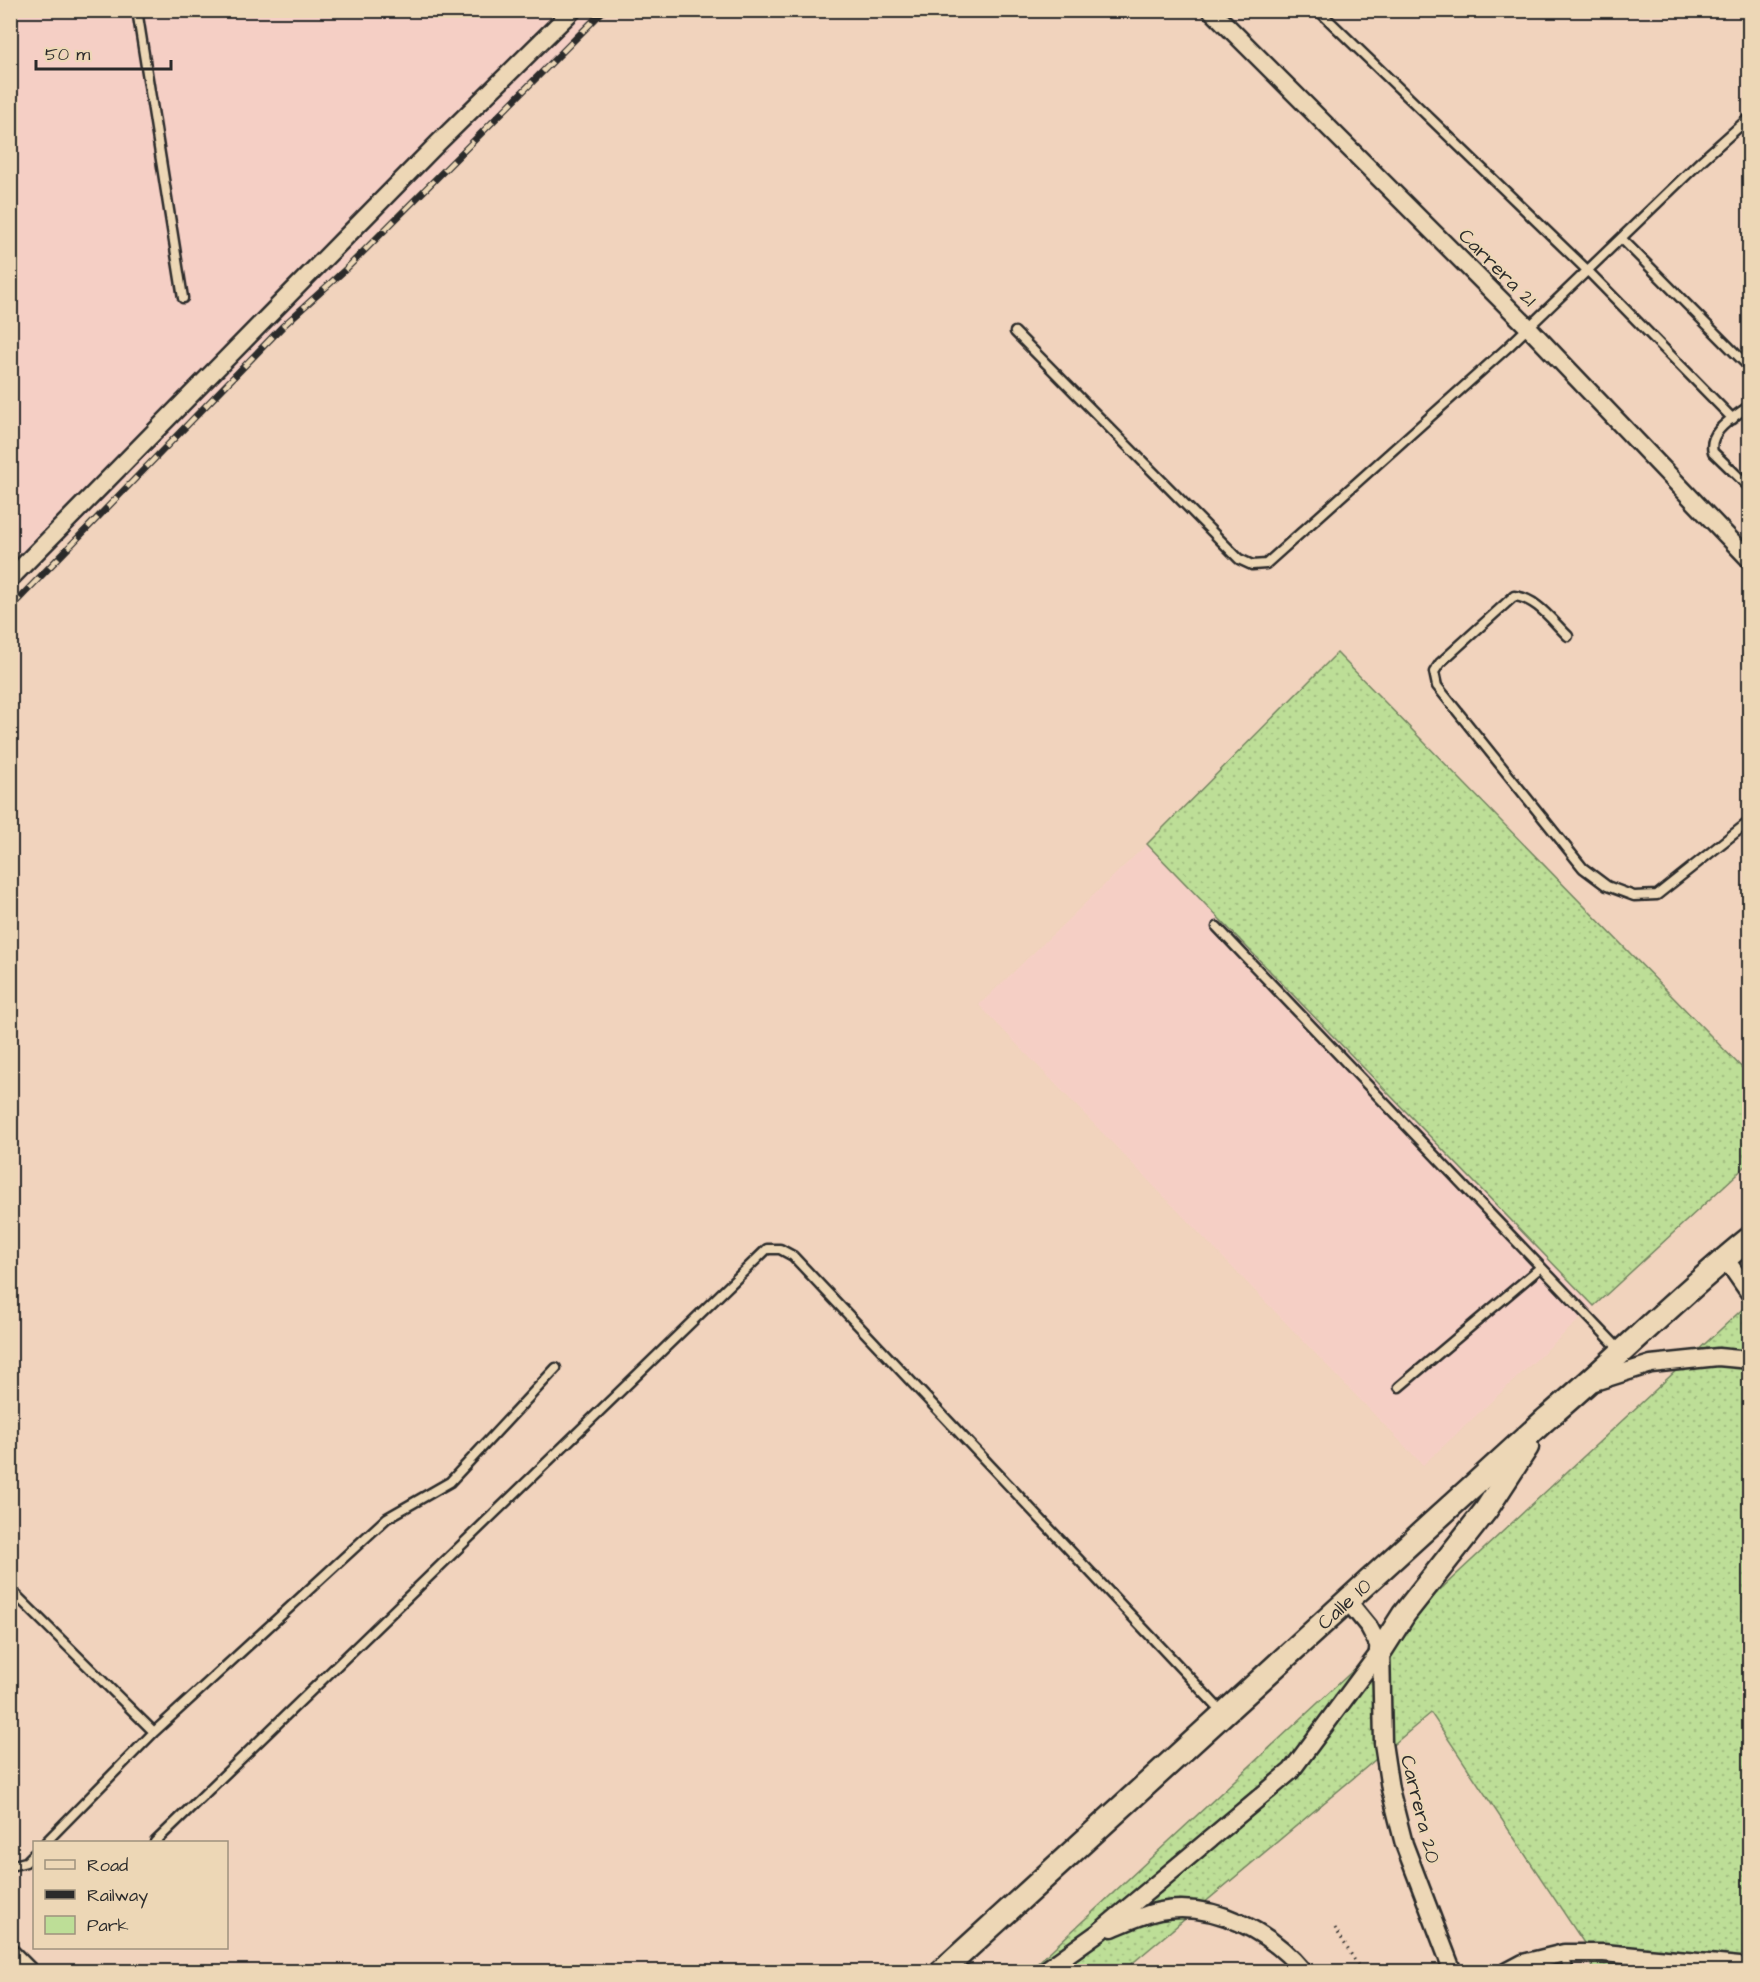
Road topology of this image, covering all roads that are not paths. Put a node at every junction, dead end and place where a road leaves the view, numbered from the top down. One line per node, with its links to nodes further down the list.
1 (136, 10): 8 (lane)
2 (573, 10): 16 (street)
3 (1211, 10): 9 (street, Carrera 21)
4 (1318, 10): 7 (lane)
5 (1749, 117): 6 (lane)
6 (1621, 238): 7 (lane); 11 (lane)
7 (1587, 270): 9 (lane); 13 (lane)
8 (183, 298)
9 (1528, 327): 10 (lane); 15 (street, Carrera 21)
10 (1015, 332)
11 (1749, 368)
12 (1749, 405): 13 (lane)
13 (1733, 419): 14 (lane)
14 (1749, 488)
15 (1749, 560)
16 (10, 579)
17 (1568, 636): 18 (lane)
18 (1749, 821)
19 (1217, 927): 22 (lane)
20 (1749, 1238): 21 (main road, Calle 10)
21 (1725, 1258): 23 (street); 24 (main road, Calle 10)
22 (1541, 1268): 24 (lane); 28 (lane)
23 (1749, 1294)
24 (1623, 1352): 27 (main road, Calle 10)
25 (1749, 1360): 27 (street)
26 (556, 1368): 34 (lane)
27 (1587, 1384): 29 (main road, Calle 10)
28 (1399, 1387)
29 (1545, 1420): 31 (main road, Calle 10); 32 (main road)
30 (10, 1589): 34 (lane)
31 (1347, 1600): 32 (street); 33 (main road, Calle 10)
32 (1381, 1650): 39 (street); 47 (street, Carrera 20)
33 (1224, 1715): 36 (lane); 44 (main road, Calle 10)
34 (154, 1732): 35 (lane)
35 (47, 1841)
36 (156, 1841)
37 (30, 1863): 38 (lane)
38 (10, 1866)
39 (1099, 1932): 45 (street); 46 (street)
40 (10, 1952): 43 (street)
41 (1564, 1953): 42 (street); 48 (street); 49 (lane)
42 (1749, 1967)
43 (30, 1971)
44 (941, 1971)
45 (1043, 1971)
46 (1304, 1971)
47 (1453, 1971)
48 (1506, 1971)
49 (1569, 1971)

